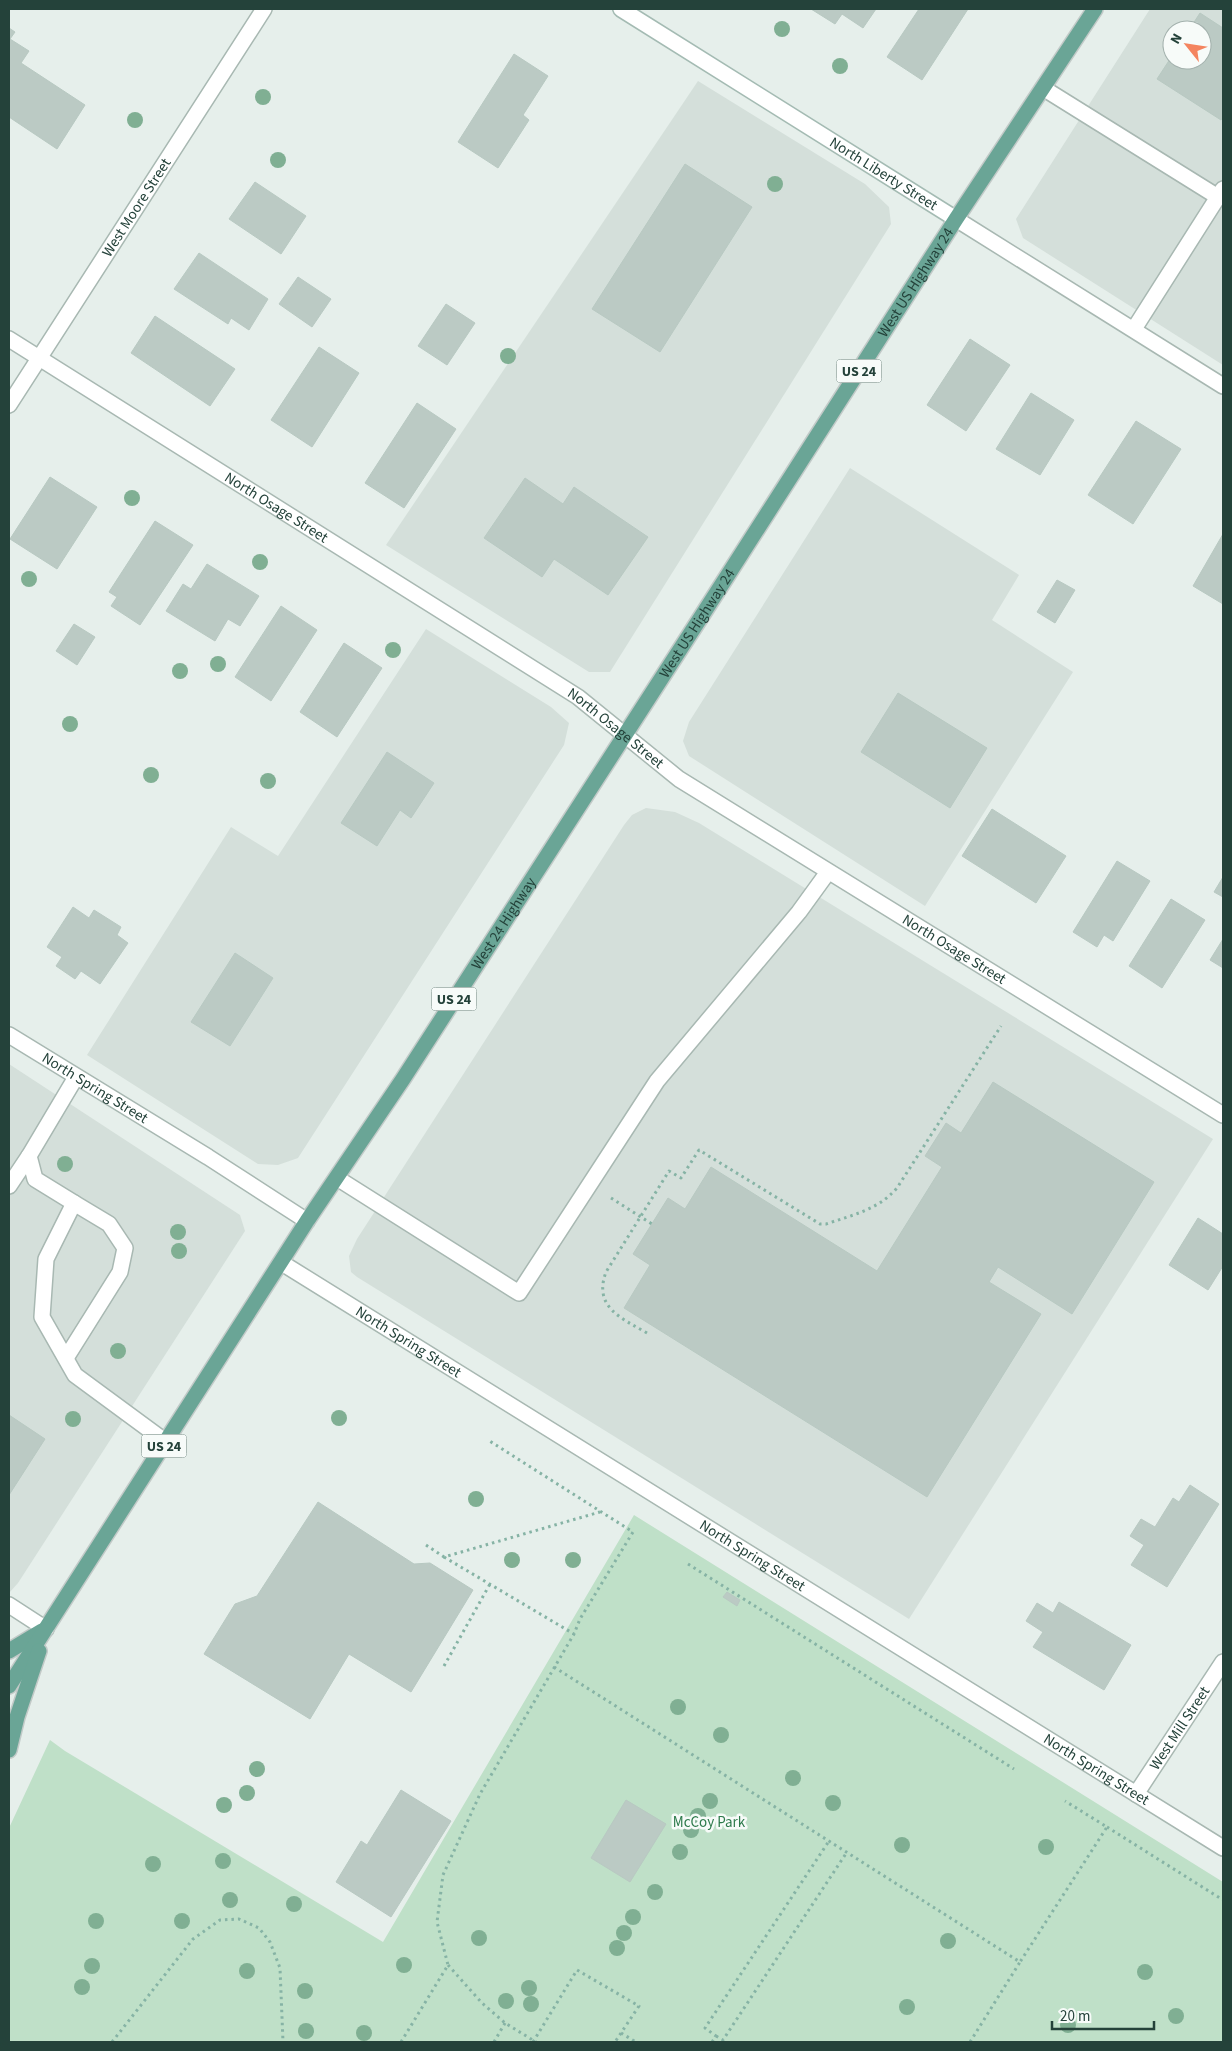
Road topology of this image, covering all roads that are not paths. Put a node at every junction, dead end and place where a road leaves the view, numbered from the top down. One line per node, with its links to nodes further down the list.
1 (264, 9): 9 (street, West Moore Street)
2 (621, 9): 6 (street, North Liberty Street)
3 (1095, 9): 4 (main road, West US Highway 24 / US 24)
4 (1043, 88): 5 (street); 6 (main road, West US Highway 24 / US 24)
5 (1220, 193): 7 (street)
6 (956, 219): 7 (street, North Liberty Street); 12 (main road, West US Highway 24 / US 24)
7 (1134, 329): 10 (street, North Liberty Street)
8 (9, 339): 9 (street, North Osage Street)
9 (39, 359): 11 (street, West Moore Street); 12 (street, North Osage Street)
10 (1223, 386)
11 (9, 405)
12 (625, 734): 13 (street, North Osage Street); 18 (main road, West 24 Highway / US 24)
13 (828, 872): 16 (street, North Osage Street); 18 (street)
14 (9, 1035): 15 (street, North Spring Street)
15 (76, 1077): 17 (street); 21 (street, North Spring Street)
16 (1223, 1115)
17 (29, 1156): 19 (street); 20 (street)
18 (336, 1178): 21 (main road, West 24 Highway / US 24)
19 (9, 1186)
20 (74, 1203): 23 (street); 23 (street)
21 (308, 1221): 22 (main road, West 24 Highway / US 24)
22 (282, 1263): 24 (main road, US 24); 31 (street, North Spring Street)
23 (66, 1358): 24 (street)
24 (166, 1442): 26 (main road, US 24)
25 (9, 1605): 26 (street)
26 (46, 1629): 27 (main road); 29 (main road, US 24); 30 (main road)
27 (9, 1652)
28 (1223, 1662): 31 (street, West Mill Street)
29 (9, 1686)
30 (9, 1750)
31 (1136, 1794): 32 (street, North Spring Street)
32 (1223, 1848)

